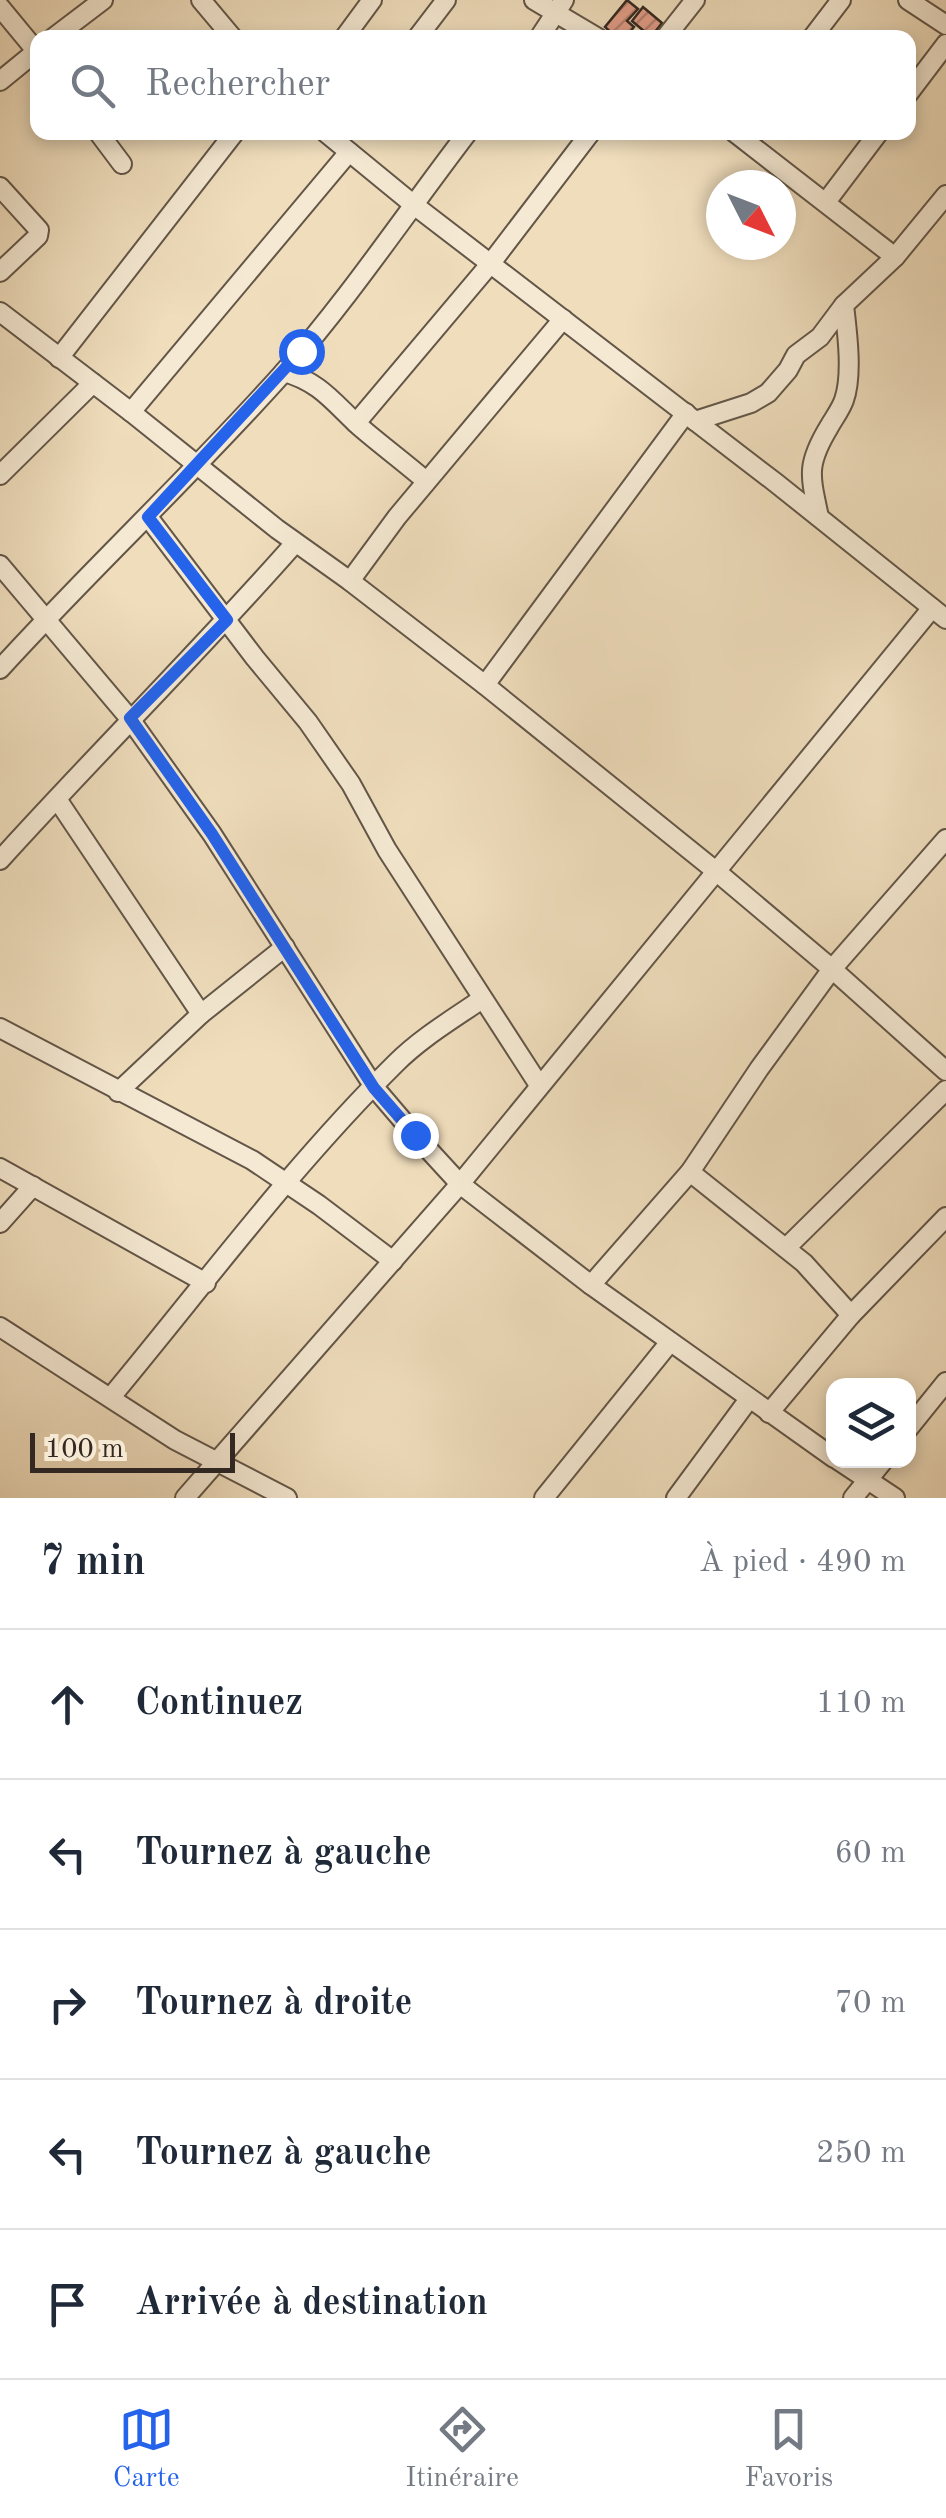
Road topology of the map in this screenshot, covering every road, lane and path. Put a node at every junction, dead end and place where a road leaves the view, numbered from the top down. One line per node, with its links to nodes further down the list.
1 (102, 0): 12 (street)
2 (372, 0): 14 (street)
3 (446, 0): 15 (street)
4 (534, 0): 9 (street)
5 (695, 0): 18 (street)
6 (841, 0): 19 (street)
7 (908, 0): 11 (street)
8 (208, 3): 13 (street)
9 (560, 6): 16 (street); 17 (street)
10 (0, 7): 20 (street)
11 (946, 25)
12 (64, 30)
13 (228, 30)
14 (350, 30)
15 (423, 30)
16 (544, 30)
17 (588, 30)
18 (671, 30)
19 (818, 30)
20 (30, 43)
21 (946, 44): 24 (street)
22 (30, 57): 23 (street)
23 (0, 81)
24 (916, 83)
25 (104, 140): 33 (street)
26 (229, 140): 44 (street)
27 (336, 140): 32 (street)
28 (462, 140): 37 (street)
29 (585, 140): 39 (street)
30 (745, 140): 36 (street)
31 (873, 140): 36 (street)
32 (349, 152): 37 (street); 47 (street)
33 (122, 164)
34 (0, 187): 40 (street)
35 (946, 195): 38 (street)
36 (826, 202): 38 (street)
37 (414, 205): 39 (street); 45 (street)
38 (896, 257): 41 (street)
39 (491, 263): 43 (street); 49 (street)
40 (0, 272)
41 (844, 305): 48 (street); 54 (street)
42 (0, 312): 44 (street)
43 (564, 319): 48 (street); 52 (street)
44 (59, 358): 46 (street)
45 (284, 372): 49 (street); 50 (street)
46 (92, 383): 47 (street); 51 (street)
47 (131, 412): 50 (street)
48 (691, 417): 54 (street); 62 (street)
49 (356, 423): 52 (street)
50 (197, 465): 53 (street); 55 (street)
51 (0, 474)
52 (426, 480): 57 (street)
53 (148, 517): 59 (street); 60 (street)
54 (819, 517): 58 (street)
55 (295, 542): 57 (street); 60 (street)
56 (0, 564): 59 (street)
57 (350, 581): 62 (street)
58 (939, 614): 67 (street)
59 (46, 618): 61 (street); 63 (street)
60 (227, 620): 63 (street); 70 (street)
61 (0, 669)
62 (484, 686): 67 (street)
63 (130, 718): 64 (street); 68 (street)
64 (57, 799): 66 (street); 71 (street)
65 (946, 838): 69 (street)
66 (0, 860)
67 (717, 872): 69 (street); 74 (street)
68 (285, 947): 71 (street); 75 (street)
69 (832, 969): 73 (street); 79 (street)
70 (482, 999): 74 (street); 75 (street)
71 (201, 1014): 77 (street)
72 (0, 1028): 77 (street)
73 (946, 1071)
74 (539, 1085): 81 (street)
75 (374, 1088): 80 (street); 81 (street)
76 (946, 1090): 85 (street)
77 (118, 1092): 80 (street)
78 (0, 1168): 82 (street)
79 (690, 1172): 85 (street); 88 (street)
80 (285, 1182): 86 (street); 87 (street)
81 (460, 1184): 86 (street); 88 (street)
82 (33, 1186): 84 (street); 87 (street)
83 (946, 1217): 89 (street)
84 (0, 1223)
85 (786, 1248): 89 (street)
86 (393, 1261): 98 (street)
87 (206, 1283): 93 (street)
88 (592, 1285): 91 (street)
89 (851, 1315): 95 (street)
90 (0, 1328): 93 (street)
91 (670, 1342): 94 (street); 104 (street)
92 (946, 1382): 96 (street)
93 (111, 1397): 98 (street)
94 (750, 1399): 95 (street); 105 (street)
95 (769, 1413): 97 (street)
96 (916, 1419)
97 (826, 1452)
98 (216, 1462): 102 (street); 103 (street)
99 (849, 1468): 101 (street)
100 (878, 1468): 101 (street)
101 (868, 1481): 106 (street); 107 (street)
102 (185, 1498)
103 (287, 1498)
104 (544, 1498)
105 (676, 1498)
106 (853, 1498)
107 (895, 1498)

